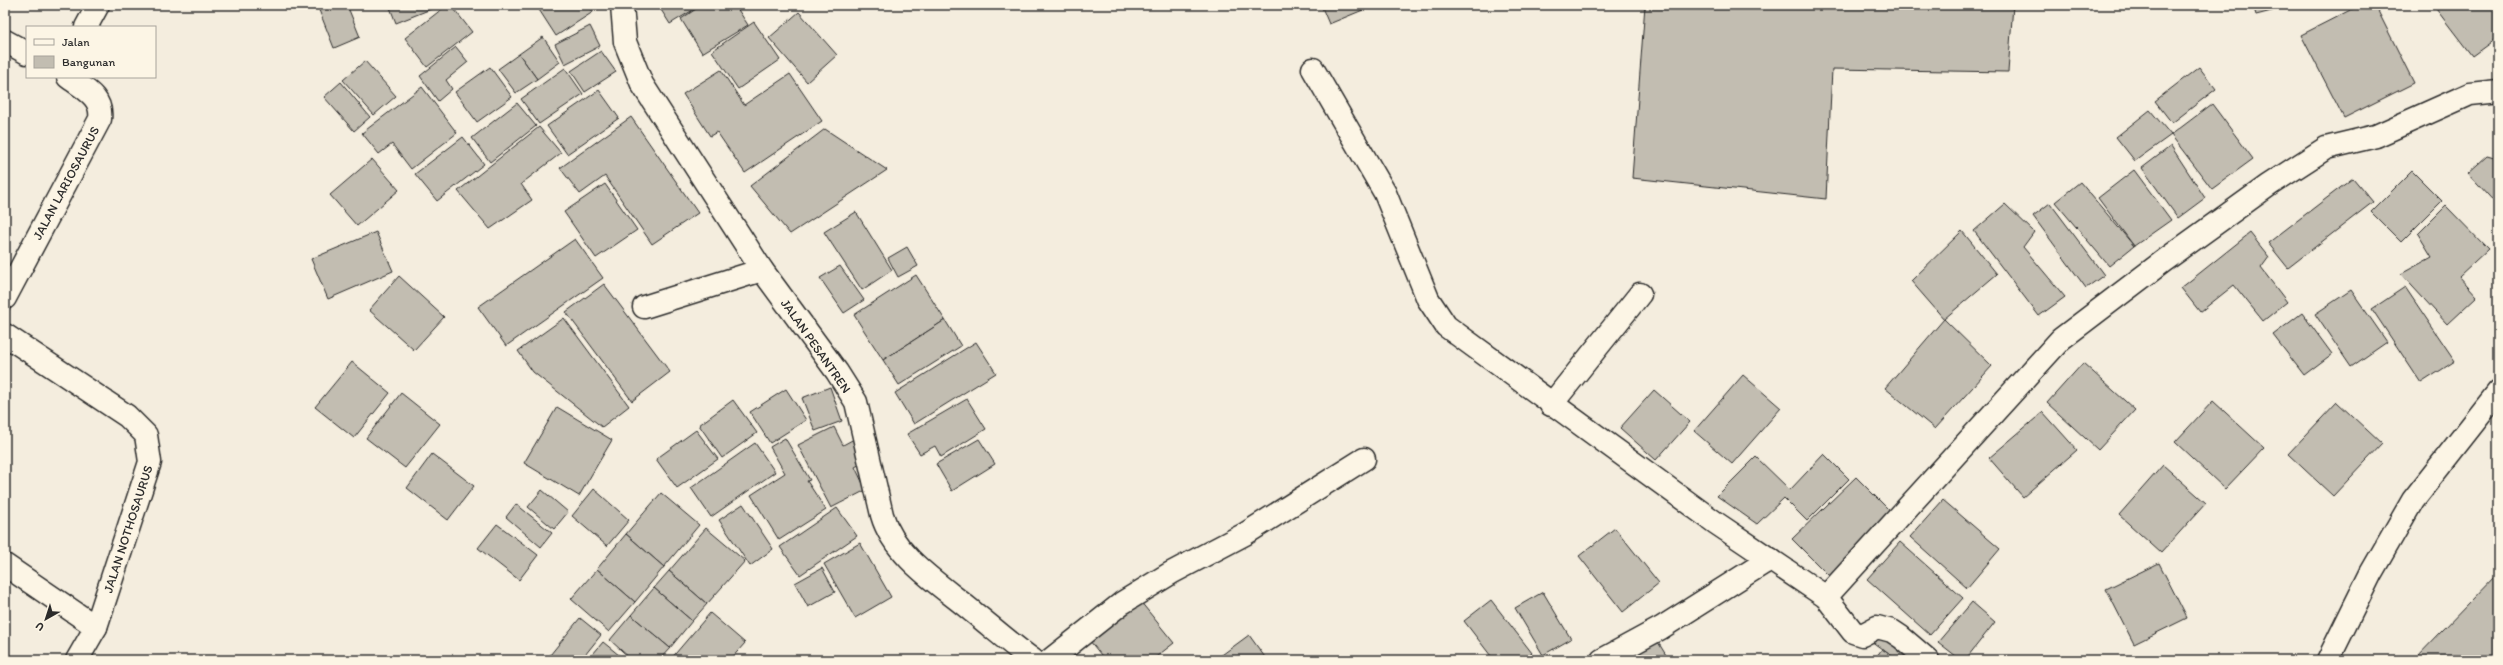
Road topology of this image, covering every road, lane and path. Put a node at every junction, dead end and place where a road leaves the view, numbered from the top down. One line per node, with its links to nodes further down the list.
1 (98, 5): 3 (street)
2 (622, 5): 9 (street, JALAN PESANTREN)
3 (87, 26)
4 (5, 42): 5 (street)
5 (26, 52)
6 (1313, 69): 15 (street)
7 (69, 78): 11 (street, JALAN LARIOSAURUS)
8 (2498, 91): 19 (street)
9 (762, 270): 12 (street); 22 (street, JALAN PESANTREN)
10 (1640, 294): 15 (street)
11 (5, 298)
12 (644, 307)
13 (5, 335): 20 (street, JALAN NOTHOSAURUS)
14 (2498, 392): 26 (street)
15 (1552, 405): 17 (street)
16 (1364, 459): 23 (street)
17 (1770, 559): 19 (street); 24 (street)
18 (5, 565): 20 (street)
19 (1826, 597): 25 (street)
20 (96, 627): 21 (street, JALAN NOTHOSAURUS)
21 (77, 660)
22 (1033, 660)
23 (1050, 660)
24 (1602, 660)
25 (1928, 660)
26 (2328, 660)

